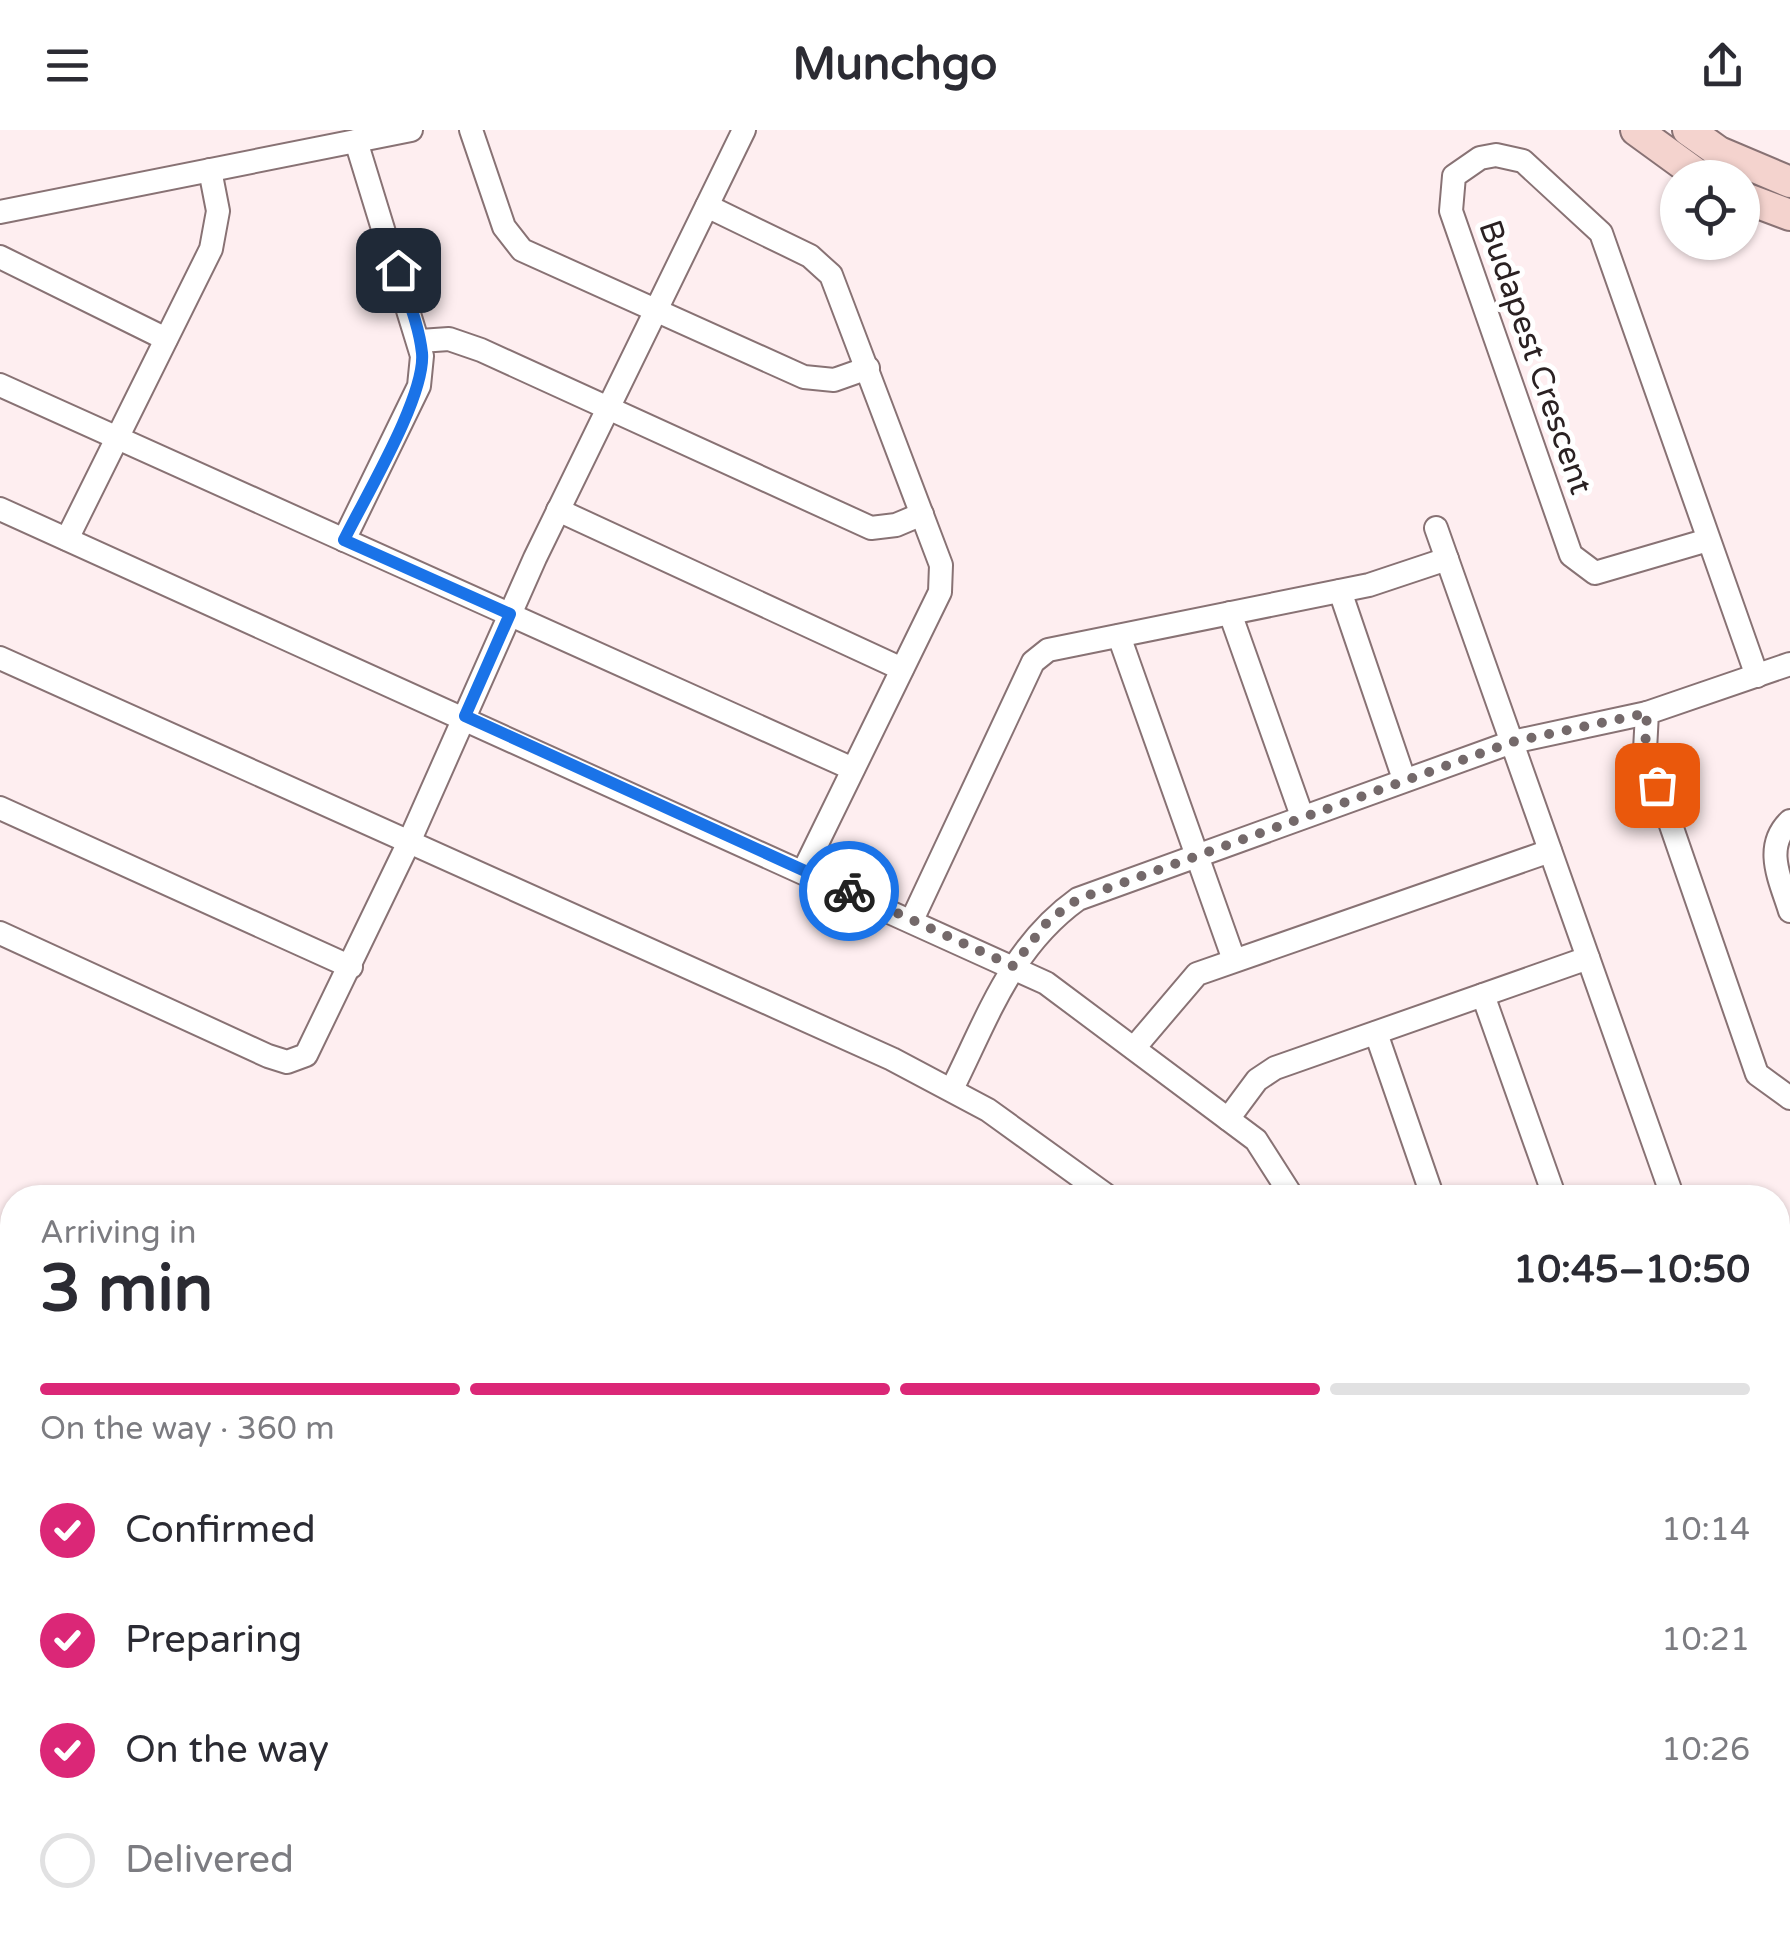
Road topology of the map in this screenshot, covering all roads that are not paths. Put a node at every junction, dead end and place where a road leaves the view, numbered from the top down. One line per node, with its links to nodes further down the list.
1 (411, 130): 6 (street)
2 (471, 130): 15 (street)
3 (744, 130): 11 (street)
4 (1636, 130): 7 (street)
5 (1688, 130): 9 (street)
6 (356, 141): 8 (street); 17 (street)
7 (1677, 160)
8 (210, 170): 12 (street); 16 (street)
9 (1790, 182)
10 (1760, 204): 13 (street)
11 (707, 206): 15 (street); 18 (street)
12 (0, 212)
13 (1790, 214)
14 (0, 257): 16 (street)
15 (656, 311): 18 (street); 20 (street)
16 (166, 339): 21 (street)
17 (420, 341): 20 (street); 27 (street)
18 (868, 368): 24 (street)
19 (0, 384): 21 (street)
20 (607, 411): 23 (street); 24 (street)
21 (117, 437): 26 (street); 27 (street)
22 (0, 509): 26 (street)
23 (558, 510): 32 (street); 36 (street)
24 (922, 514): 36 (street)
25 (1436, 528): 29 (street)
26 (67, 539): 39 (street)
27 (344, 540): 32 (street)
28 (1708, 540): 28 (street, Budapest Crescent); 37 (street, Budapest Crescent)
29 (1447, 560): 30 (street); 40 (street)
30 (1340, 591): 31 (street); 42 (street)
31 (1230, 613): 33 (street); 44 (street)
32 (510, 614): 39 (street); 41 (street)
33 (1119, 636): 48 (street); 51 (street)
34 (0, 658): 46 (street)
35 (1790, 664): 37 (street)
36 (902, 668): 41 (street)
37 (1757, 676): 38 (street)
38 (1647, 713): 40 (street); 61 (street)
39 (465, 716): 46 (street); 49 (street)
40 (1512, 742): 42 (street); 47 (street)
41 (853, 769): 49 (street)
42 (1404, 779): 44 (street)
43 (0, 808): 56 (street)
44 (1302, 816): 48 (street)
45 (1790, 821): 50 (street)
46 (410, 842): 56 (street); 60 (street)
47 (1550, 851): 53 (street); 54 (street)
48 (1194, 856): 54 (street); 55 (street)
49 (804, 870): 51 (street)
50 (1790, 911)
51 (912, 920): 55 (street)
52 (0, 934): 56 (street)
53 (1588, 958): 57 (street); 67 (street)
54 (1234, 960): 59 (street)
55 (1013, 966): 59 (street); 60 (street)
56 (351, 967)
57 (1482, 995): 58 (street); 66 (street)
58 (1376, 1032): 62 (street); 65 (street)
59 (1134, 1048): 62 (street)
60 (952, 1089): 63 (street)
61 (1790, 1098)
62 (1228, 1119): 64 (street)
63 (1094, 1185)
64 (1285, 1185)
65 (1429, 1185)
66 (1550, 1185)
67 (1668, 1185)

